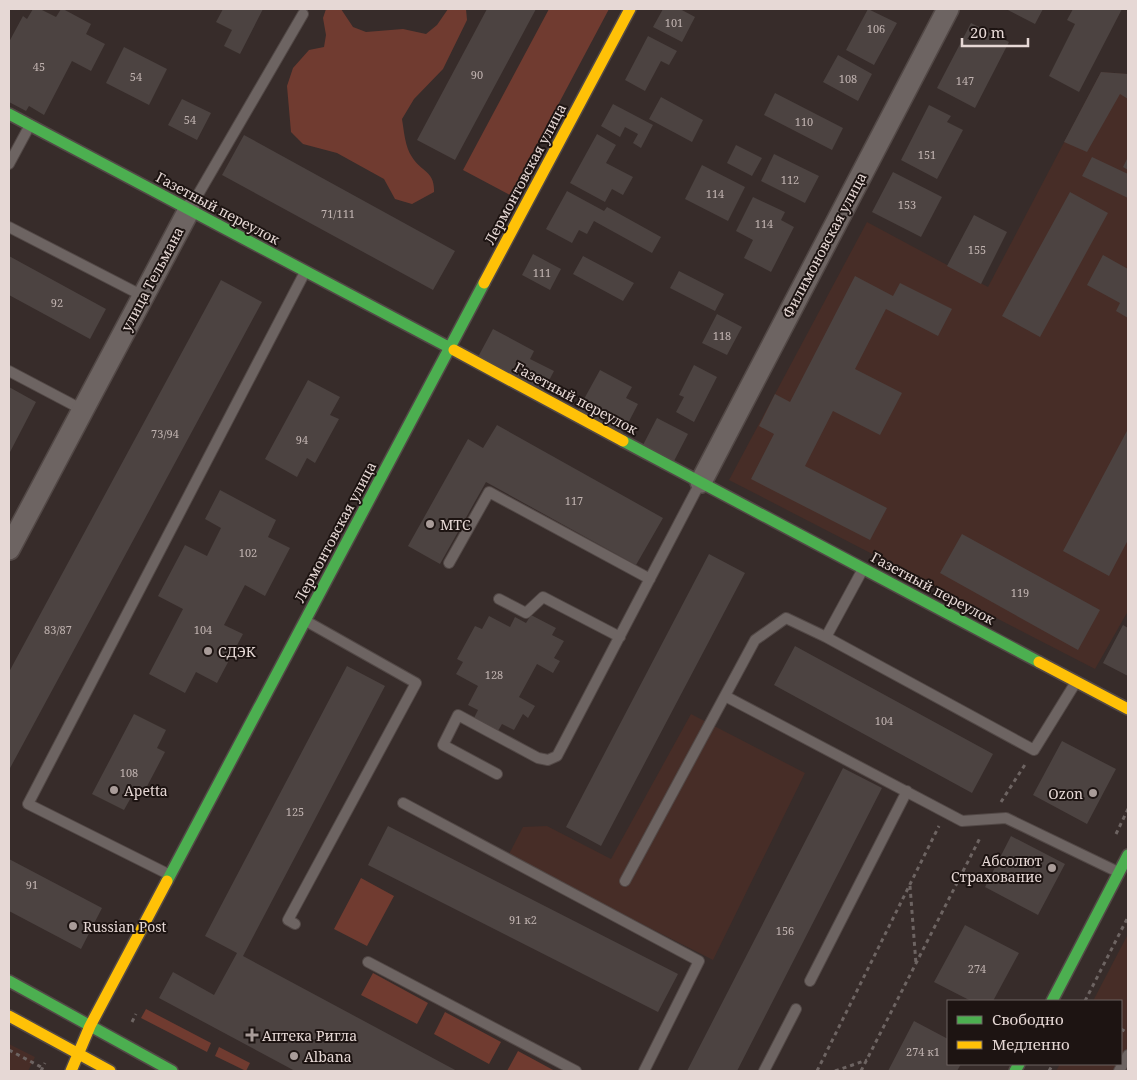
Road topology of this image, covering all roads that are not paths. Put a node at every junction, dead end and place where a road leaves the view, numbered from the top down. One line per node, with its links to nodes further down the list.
1 (630, 9): 11 (street, Лермонтовская улица)
2 (948, 9): 14 (street, Филимоновская улица)
3 (303, 14): 7 (lane, улица Тельмана)
4 (9, 114): 5 (street, Газетный переулок)
5 (30, 125): 6 (lane); 7 (street, Газетный переулок)
6 (9, 164)
7 (189, 210): 9 (street, Газетный переулок); 10 (street, улица Тельмана)
8 (9, 226): 10 (lane)
9 (306, 271): 11 (street, Газетный переулок); 31 (lane)
10 (143, 296): 13 (street, улица Тельмана)
11 (450, 348): 14 (street, Газетный переулок); 20 (street, Лермонтовская улица)
12 (9, 371): 13 (lane)
13 (83, 410): 15 (street, улица Тельмана)
14 (701, 482): 17 (street, Газетный переулок); 18 (lane)
15 (9, 549)
16 (449, 563): 18 (lane)
17 (863, 568): 22 (lane); 23 (street, Газетный переулок)
18 (650, 579): 21 (lane)
19 (499, 599): 21 (lane)
20 (305, 621): 31 (street, Лермонтовская улица); 33 (lane)
21 (620, 637): 26 (lane)
22 (826, 637): 23 (lane); 24 (lane)
23 (1077, 681): 25 (street, Газетный переулок)
24 (725, 696): 27 (lane); 32 (lane)
25 (1128, 709)
26 (497, 774)
27 (907, 791): 30 (lane); 36 (lane)
28 (403, 803): 47 (lane)
29 (1128, 855): 30 (street)
30 (1119, 873): 37 (street)
31 (171, 875): 40 (street, Лермонтовская улица)
32 (625, 881)
33 (295, 924)
34 (368, 962): 46 (lane)
35 (9, 981): 40 (street)
36 (810, 981)
37 (1053, 1000)
38 (796, 1009): 48 (lane)
39 (9, 1016): 41 (street)
40 (90, 1026): 41 (street, Лермонтовская улица); 45 (street)
41 (79, 1054): 43 (street, Лермонтовская улица); 44 (street)
42 (1128, 1055): 49 (lane)
43 (71, 1071)
44 (110, 1071)
45 (172, 1071)
46 (576, 1071)
47 (644, 1071)
48 (764, 1071)
49 (1119, 1071)

